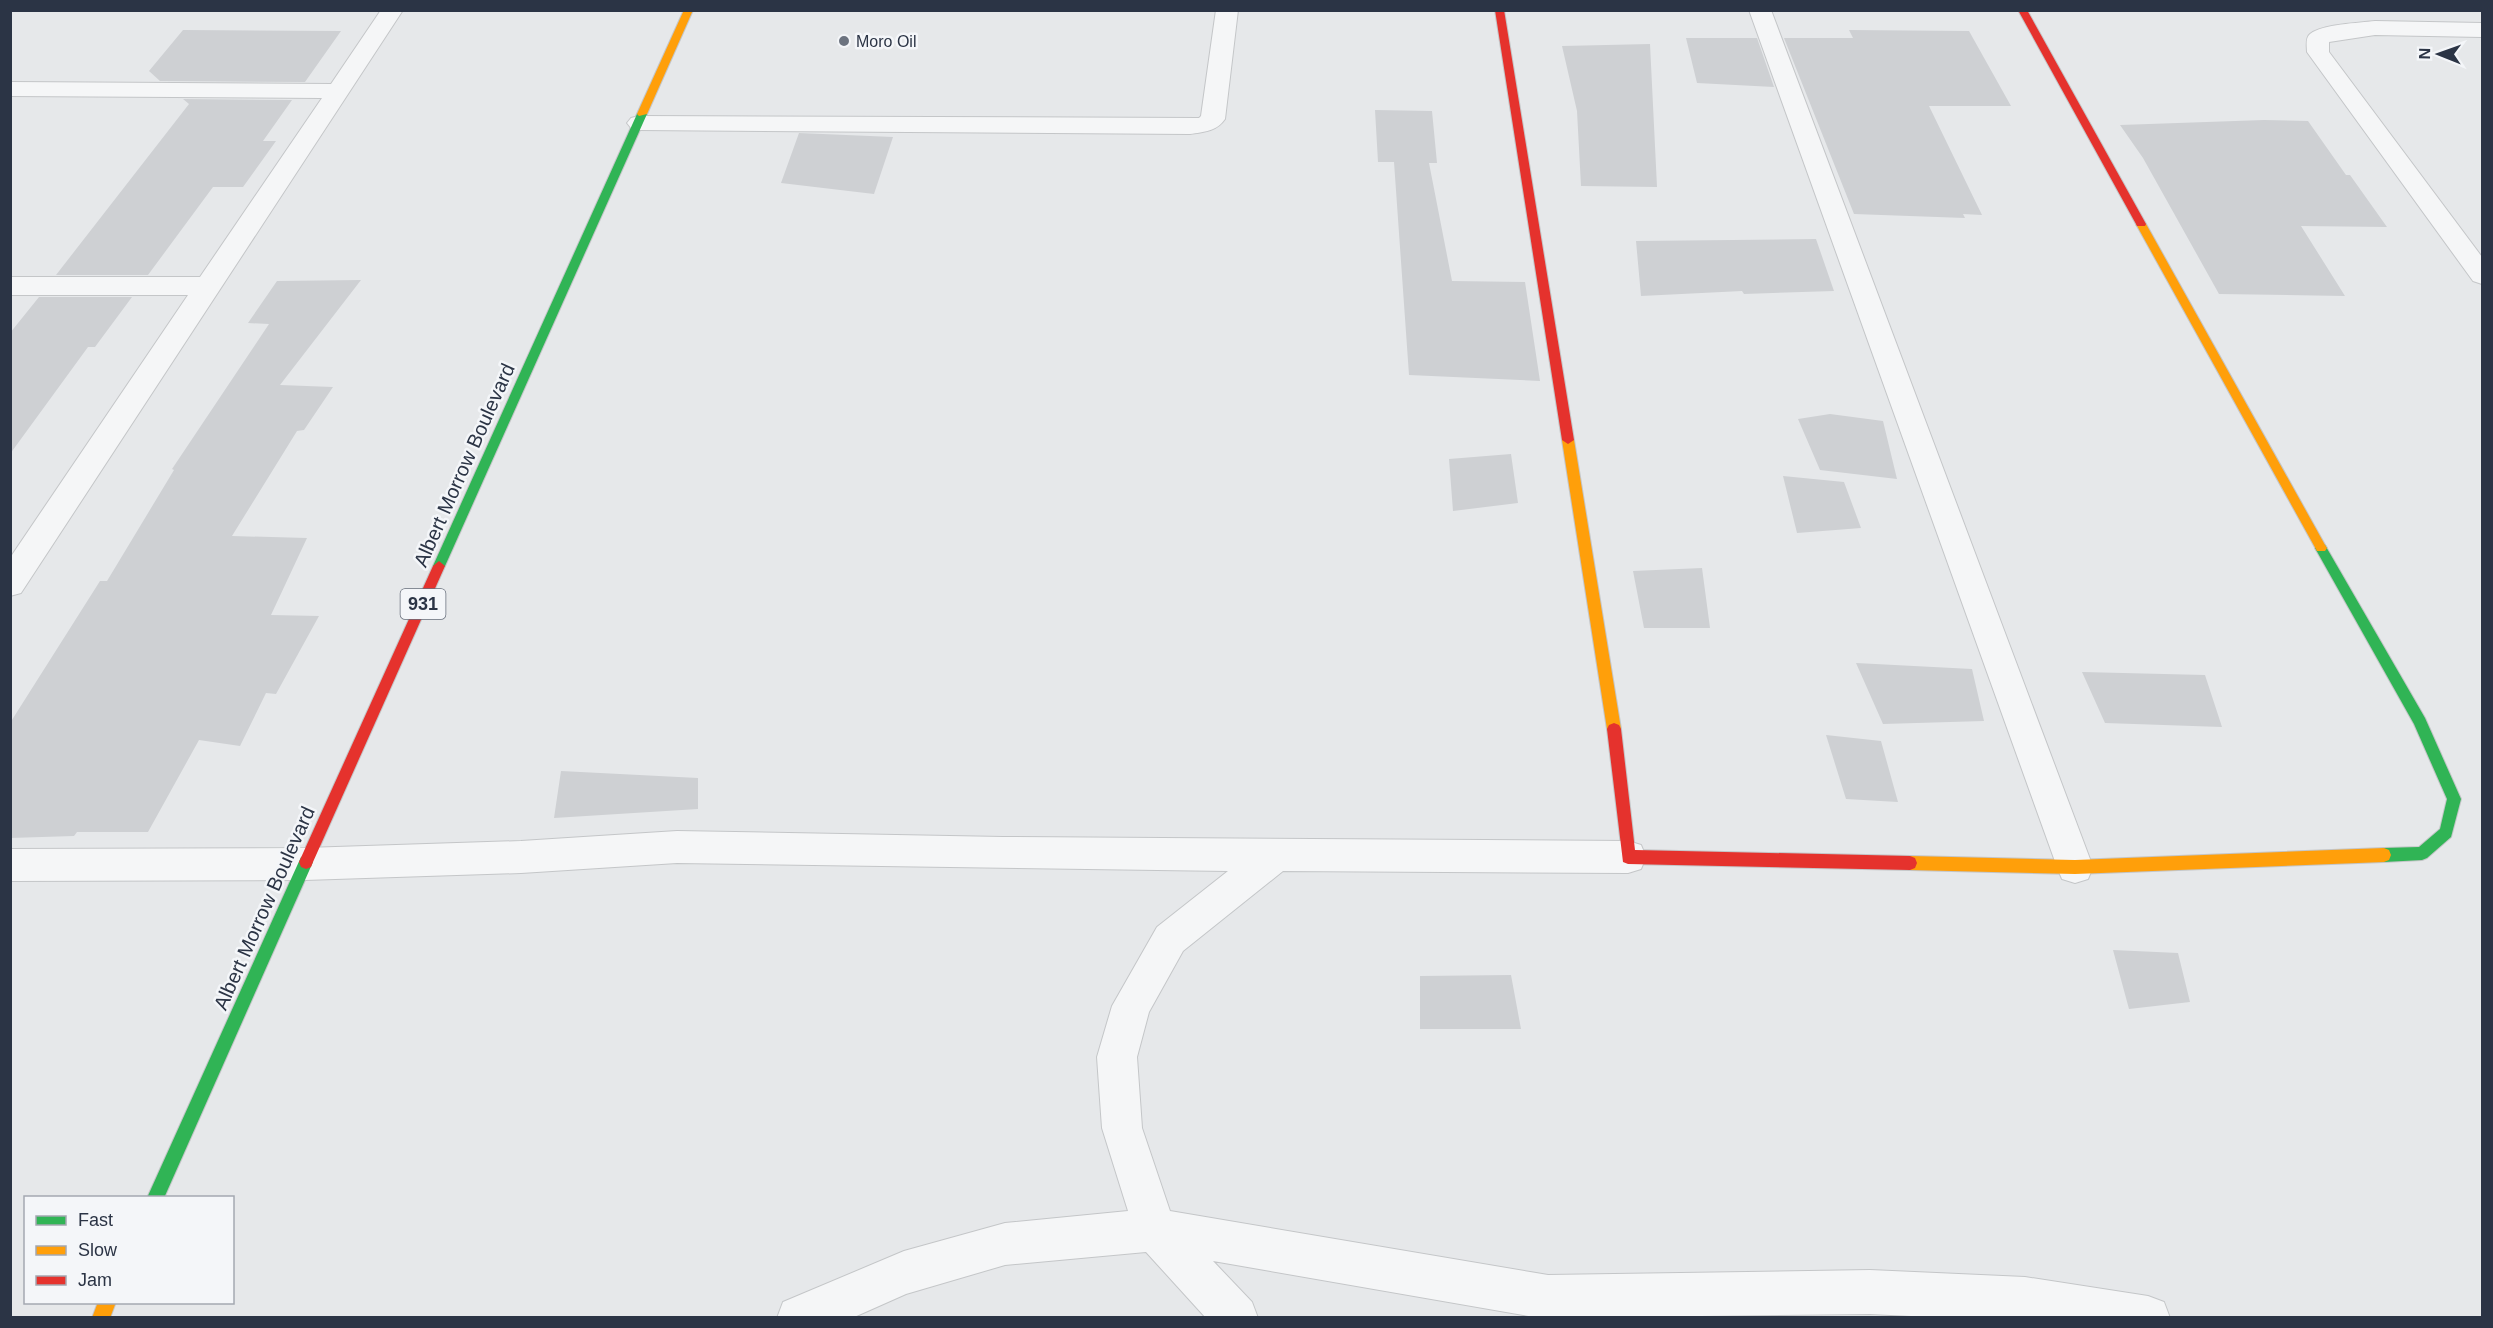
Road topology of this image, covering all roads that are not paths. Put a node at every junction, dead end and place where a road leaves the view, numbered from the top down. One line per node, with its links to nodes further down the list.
1 (392, 10): 9 (street)
2 (689, 10): 10 (main road, Albert Morrow Boulevard / 931)
3 (1227, 10): 10 (street)
4 (1499, 10): 18 (main road)
5 (1760, 10): 21 (street)
6 (2022, 10): 21 (main road)
7 (2482, 30): 11 (street)
8 (10, 89): 9 (street)
9 (339, 91): 13 (street)
10 (639, 123): 19 (main road, Albert Morrow Boulevard / 931)
11 (2482, 275)
12 (10, 286): 13 (street)
13 (209, 286): 15 (street)
14 (10, 537): 15 (street)
15 (41, 537): 16 (street)
16 (10, 584)
17 (1276, 854): 18 (street); 19 (street); 23 (street)
18 (1628, 857): 21 (main road)
19 (305, 864): 20 (street); 22 (main road, Albert Morrow Boulevard / 931)
20 (10, 865)
21 (2074, 867)
22 (155, 1196)
23 (1155, 1230): 24 (street); 25 (street); 26 (street)
24 (799, 1317)
25 (1236, 1317)
26 (2148, 1317)

